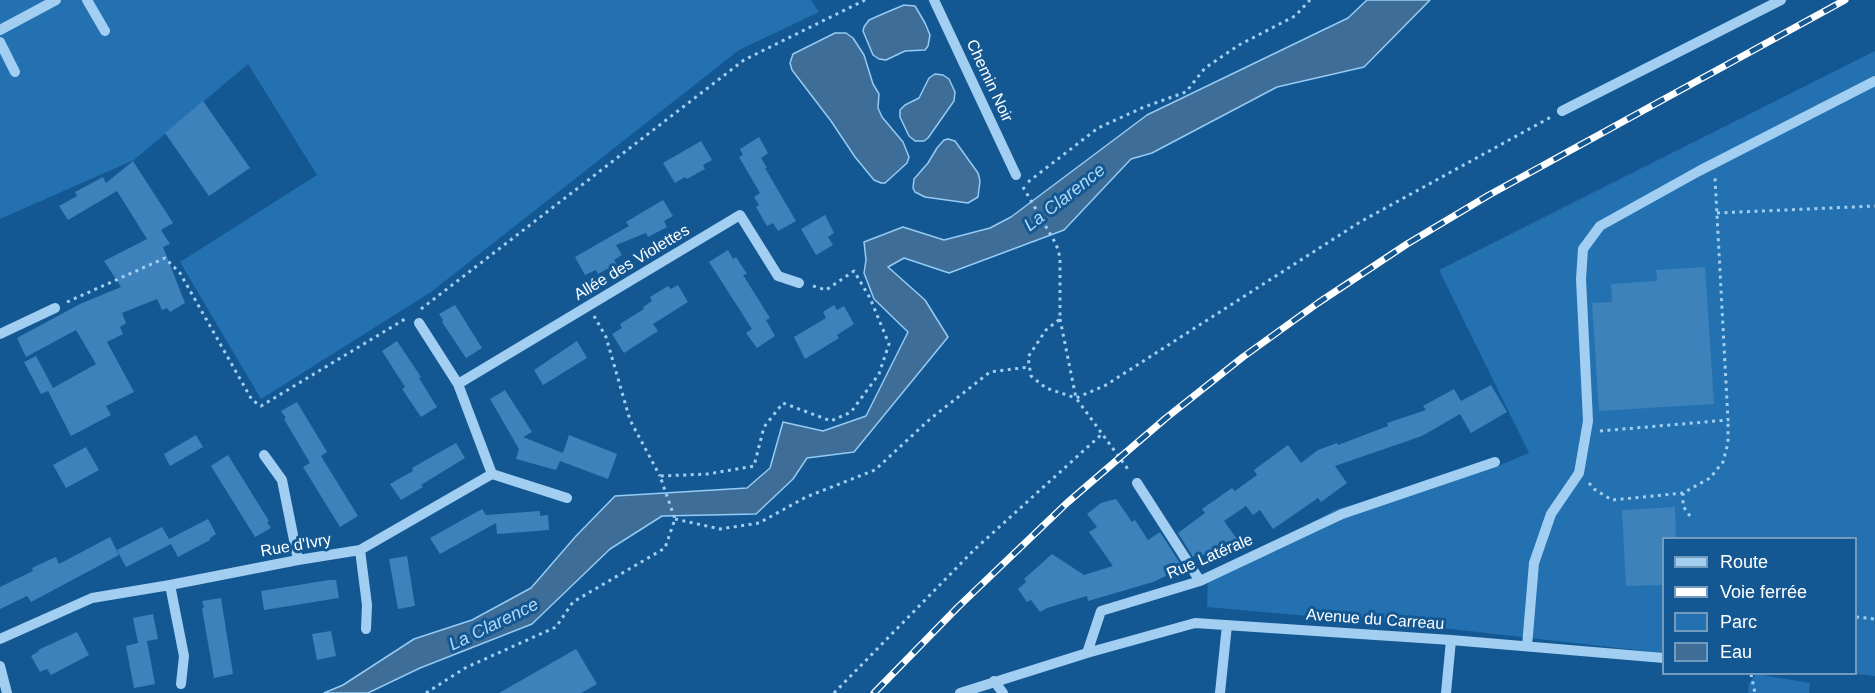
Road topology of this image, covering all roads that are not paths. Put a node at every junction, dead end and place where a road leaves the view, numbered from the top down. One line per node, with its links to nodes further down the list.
1 (56, 0): 5 (street)
2 (87, 0): 6 (street)
3 (934, 0): 11 (street, Chemin Noir)
4 (1781, 0): 10 (street)
5 (0, 30)
6 (105, 31)
7 (0, 42): 8 (street)
8 (15, 72)
9 (1875, 81): 30 (street)
10 (1562, 111)
11 (1016, 175)
12 (800, 283): 16 (street, Allée des Violettes)
13 (55, 308): 15 (street)
14 (419, 323): 16 (street)
15 (0, 334)
16 (458, 384): 19 (street)
17 (264, 455): 23 (street)
18 (1495, 462): 24 (street, Rue Latérale)
19 (492, 474): 21 (street); 22 (street, Rue d'Ivry)
20 (1137, 483): 24 (street)
21 (567, 498)
22 (360, 550): 23 (street, Rue d'Ivry); 27 (street)
23 (298, 560): 25 (street, Rue d'Ivry)
24 (1200, 581): 31 (street, Rue Latérale)
25 (170, 585): 28 (street, Rue d'Ivry); 35 (street)
26 (1227, 626): 29 (street, Avenue du Carreau); 31 (street, Avenue du Carreau); 39 (street)
27 (366, 629)
28 (0, 639)
29 (1450, 640): 30 (street, Avenue du Carreau); 40 (street)
30 (1527, 646): 32 (street, Avenue du Carreau)
31 (1087, 653): 34 (street)
32 (1662, 658)
33 (0, 666): 36 (street)
34 (994, 681): 37 (street); 38 (street)
35 (181, 684)
36 (7, 693)
37 (960, 693)
38 (1003, 693)
39 (1220, 693)
40 (1446, 693)

